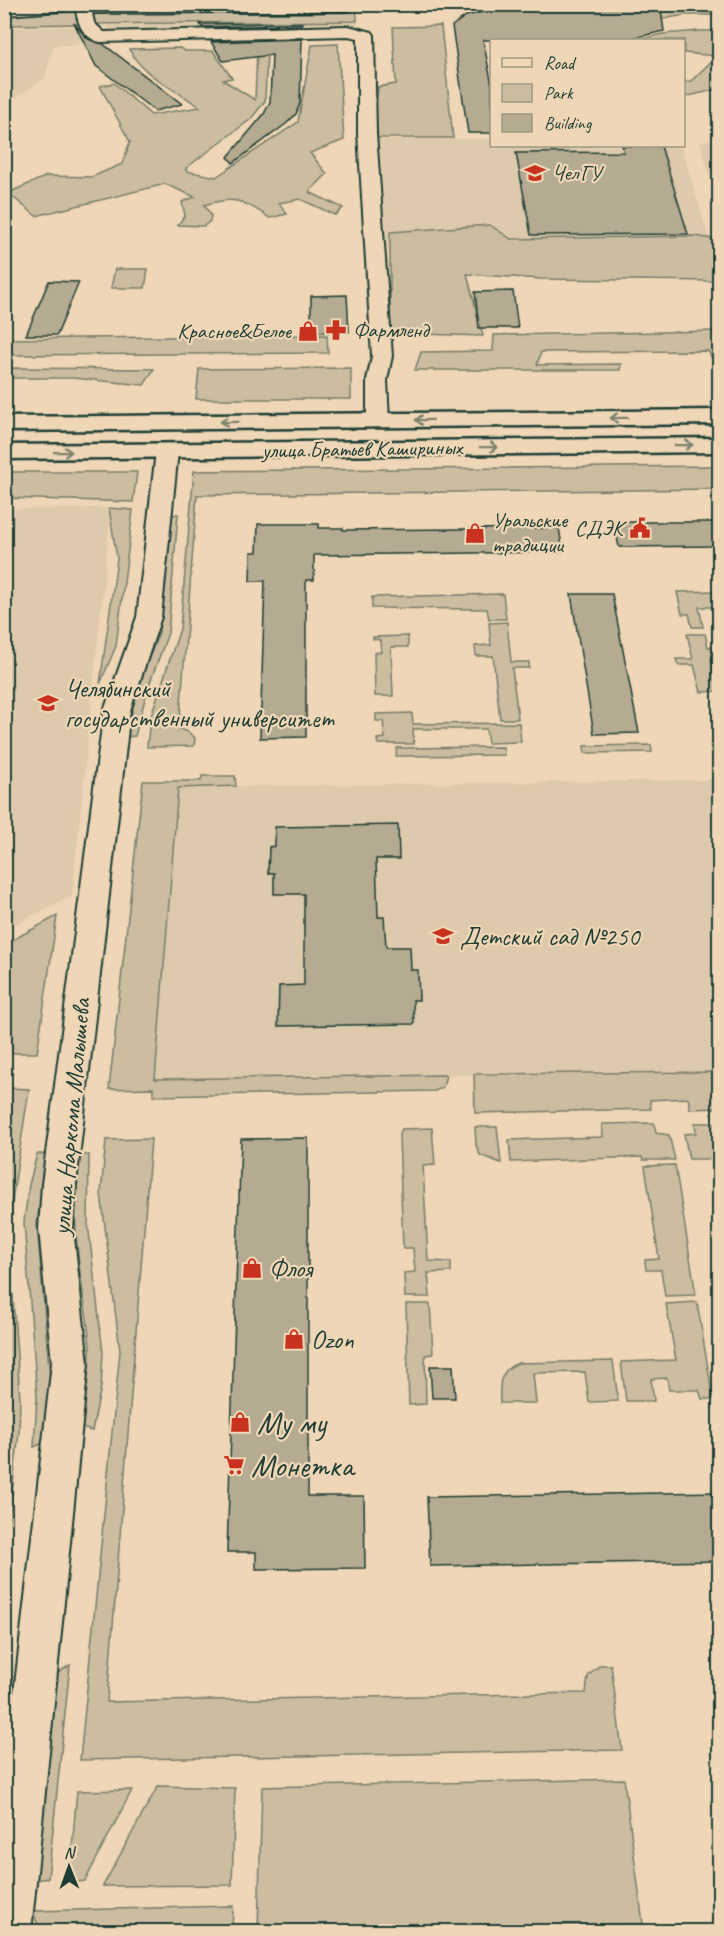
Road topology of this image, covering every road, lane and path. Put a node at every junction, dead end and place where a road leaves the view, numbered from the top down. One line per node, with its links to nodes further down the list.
1 (84, 6): 2 (street); 3 (street); 5 (street)
2 (347, 6)
3 (4, 10)
4 (720, 417): 5 (main road, улица Братьев Кашириных, one-way to 5)
5 (378, 421): 6 (main road, улица Братьев Кашириных, one-way to 6)
6 (4, 424)
7 (720, 445): 8 (main road, улица Братьев Кашириных, one-way to 7)
8 (167, 451): 9 (main road, улица Братьев Кашириных, one-way to 8); 10 (street, улица Наркома Малышева)
9 (4, 452)
10 (9, 1932)

